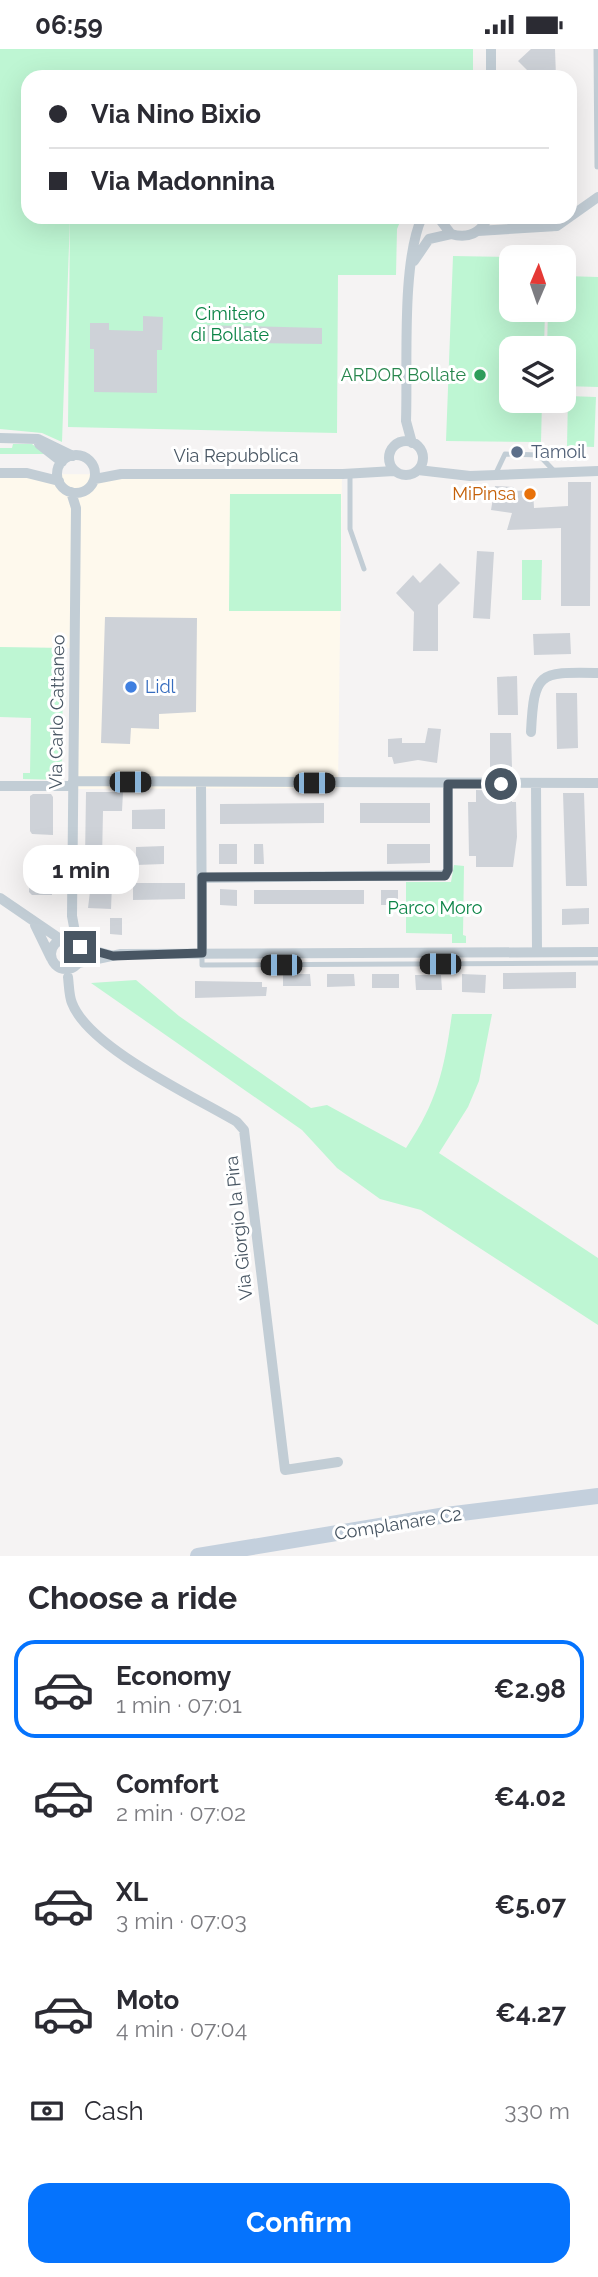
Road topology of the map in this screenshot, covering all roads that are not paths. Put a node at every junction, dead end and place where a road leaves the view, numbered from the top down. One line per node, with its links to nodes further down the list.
1 (491, 49): 3 (street)
2 (596, 49): 4 (lane)
3 (491, 70)
4 (597, 167)
5 (598, 197): 6 (street)
6 (577, 212)
7 (419, 224): 15 (street)
8 (444, 224): 14 (street)
9 (483, 224): 13 (street)
10 (517, 224): 12 (street)
11 (560, 224): 12 (street)
12 (524, 228): 13 (street)
13 (478, 231): 14 (street)
14 (451, 233): 15 (street)
15 (411, 266): 16 (street)
16 (406, 421): 19 (street); 20 (street)
17 (0, 438): 18 (street)
18 (27, 439): 21 (street); 24 (street)
19 (412, 443): 20 (street); 22 (street)
20 (398, 444): 23 (street)
21 (73, 456): 24 (street); 30 (street)
22 (423, 458): 25 (street); 32 (street)
23 (389, 459): 26 (street); 31 (street, Via Repubblica)
24 (61, 464): 29 (street); 35 (street)
25 (418, 470): 26 (street); 32 (street)
26 (394, 471): 31 (street, Via Repubblica)
27 (598, 471): 33 (street)
28 (0, 473): 29 (street)
29 (27, 473): 35 (street)
30 (94, 473): 31 (street, Via Repubblica); 36 (street)
31 (350, 473): 37 (lane)
32 (449, 473): 34 (street)
33 (557, 474): 34 (street); 34 (lane)
34 (495, 475)
35 (59, 481): 36 (street)
36 (77, 492): 43 (street, Via Carlo Cattaneo)
37 (365, 569)
38 (598, 673): 39 (street)
39 (531, 732)
40 (201, 783): 43 (street); 44 (street); 46 (street)
41 (536, 783): 42 (street); 44 (street); 52 (street)
42 (598, 783)
43 (73, 784): 45 (street); 48 (street, Via Carlo Cattaneo)
44 (448, 784): 46 (street)
45 (0, 786)
46 (202, 877): 54 (street)
47 (0, 898): 49 (street)
48 (72, 916): 50 (street, Via Carlo Cattaneo); 51 (street, Via Carlo Cattaneo)
49 (34, 922): 50 (street); 56 (street)
50 (61, 939): 51 (street); 56 (street)
51 (78, 945): 55 (street); 57 (street)
52 (537, 952): 53 (street); 54 (street)
53 (598, 952)
54 (202, 953): 55 (street); 58 (lane)
55 (113, 956): 57 (street)
56 (52, 961): 57 (street)
57 (78, 963)
58 (598, 963)
59 (68, 977): 60 (street, Via Giorgio la Pira)
60 (338, 1462)
61 (598, 1496): 62 (street, Complanare C2)
62 (198, 1556)

